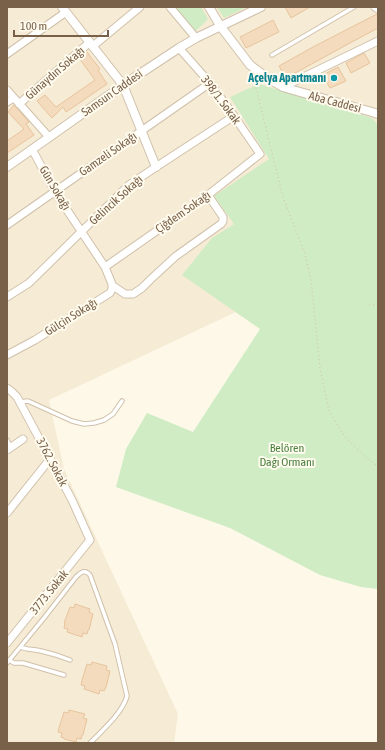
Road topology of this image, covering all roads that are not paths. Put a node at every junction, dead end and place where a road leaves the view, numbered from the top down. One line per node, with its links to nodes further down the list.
1 (170, 7): 10 (street)
2 (209, 7): 9 (street, Aba Caddesi)
3 (261, 7): 9 (street, Samsun Caddesi)
4 (354, 7): 15 (lane)
5 (375, 7): 7 (street)
6 (136, 8): 12 (street, Günaydın Sokağı)
7 (378, 9)
8 (64, 10): 12 (street); 14 (street)
9 (221, 26): 10 (street, Samsun Caddesi); 18 (street, Aba Caddesi)
10 (196, 38): 13 (street, Samsun Caddesi)
11 (378, 41): 18 (street)
12 (91, 44): 17 (street); 22 (street, Günaydın Sokağı)
13 (179, 48): 16 (street, 398/1. Sokak); 17 (street, Samsun Caddesi)
14 (7, 54)
15 (272, 55)
16 (210, 83): 24 (street, 398/1. Sokak); 25 (street, Gamzeli Sokağı)
17 (123, 85): 25 (street); 26 (street, Samsun Caddesi)
18 (283, 86): 23 (street, Aba Caddesi)
19 (7, 90): 20 (street)
20 (14, 98): 21 (street, Günaydın Sokağı); 22 (street)
21 (7, 102)
22 (19, 104): 26 (street)
23 (378, 114)
24 (234, 116): 28 (street, 398/1. Sokak); 30 (street, Gelincik Sokağı)
25 (141, 131): 30 (street); 31 (street, Gamzeli Sokağı)
26 (49, 137): 27 (street, Samsun Caddesi)
27 (32, 149): 29 (street, Samsun Caddesi); 31 (street, Gün Sokağı)
28 (260, 154): 32 (street, Çiğdem Sokağı)
29 (7, 167)
30 (156, 167): 34 (street, Gelincik Sokağı)
31 (55, 192): 33 (street, Gamzeli Sokağı); 34 (street, Gün Sokağı)
32 (208, 195): 35 (street, Çiğdem Sokağı); 36 (street)
33 (7, 225)
34 (82, 232): 35 (street, Gün Sokağı); 37 (street, Gelincik Sokağı)
35 (105, 267): 36 (street)
36 (113, 286): 38 (street, Gülçin Sokağı)
37 (7, 297)
38 (7, 355)
39 (7, 388): 41 (street, 3762. Sokak)
40 (122, 401): 41 (lane)
41 (20, 402): 45 (street, 3762. Sokak)
42 (23, 438): 44 (street)
43 (7, 440): 44 (lane)
44 (9, 449)
45 (50, 459): 46 (street); 47 (street, 3762. Sokak)
46 (7, 513)
47 (90, 540): 48 (street, 3773. Sokak)
48 (7, 643)
49 (21, 647): 50 (lane); 51 (lane); 53 (lane)
50 (70, 660)
51 (8, 661): 52 (lane)
52 (64, 675)
53 (90, 743)

